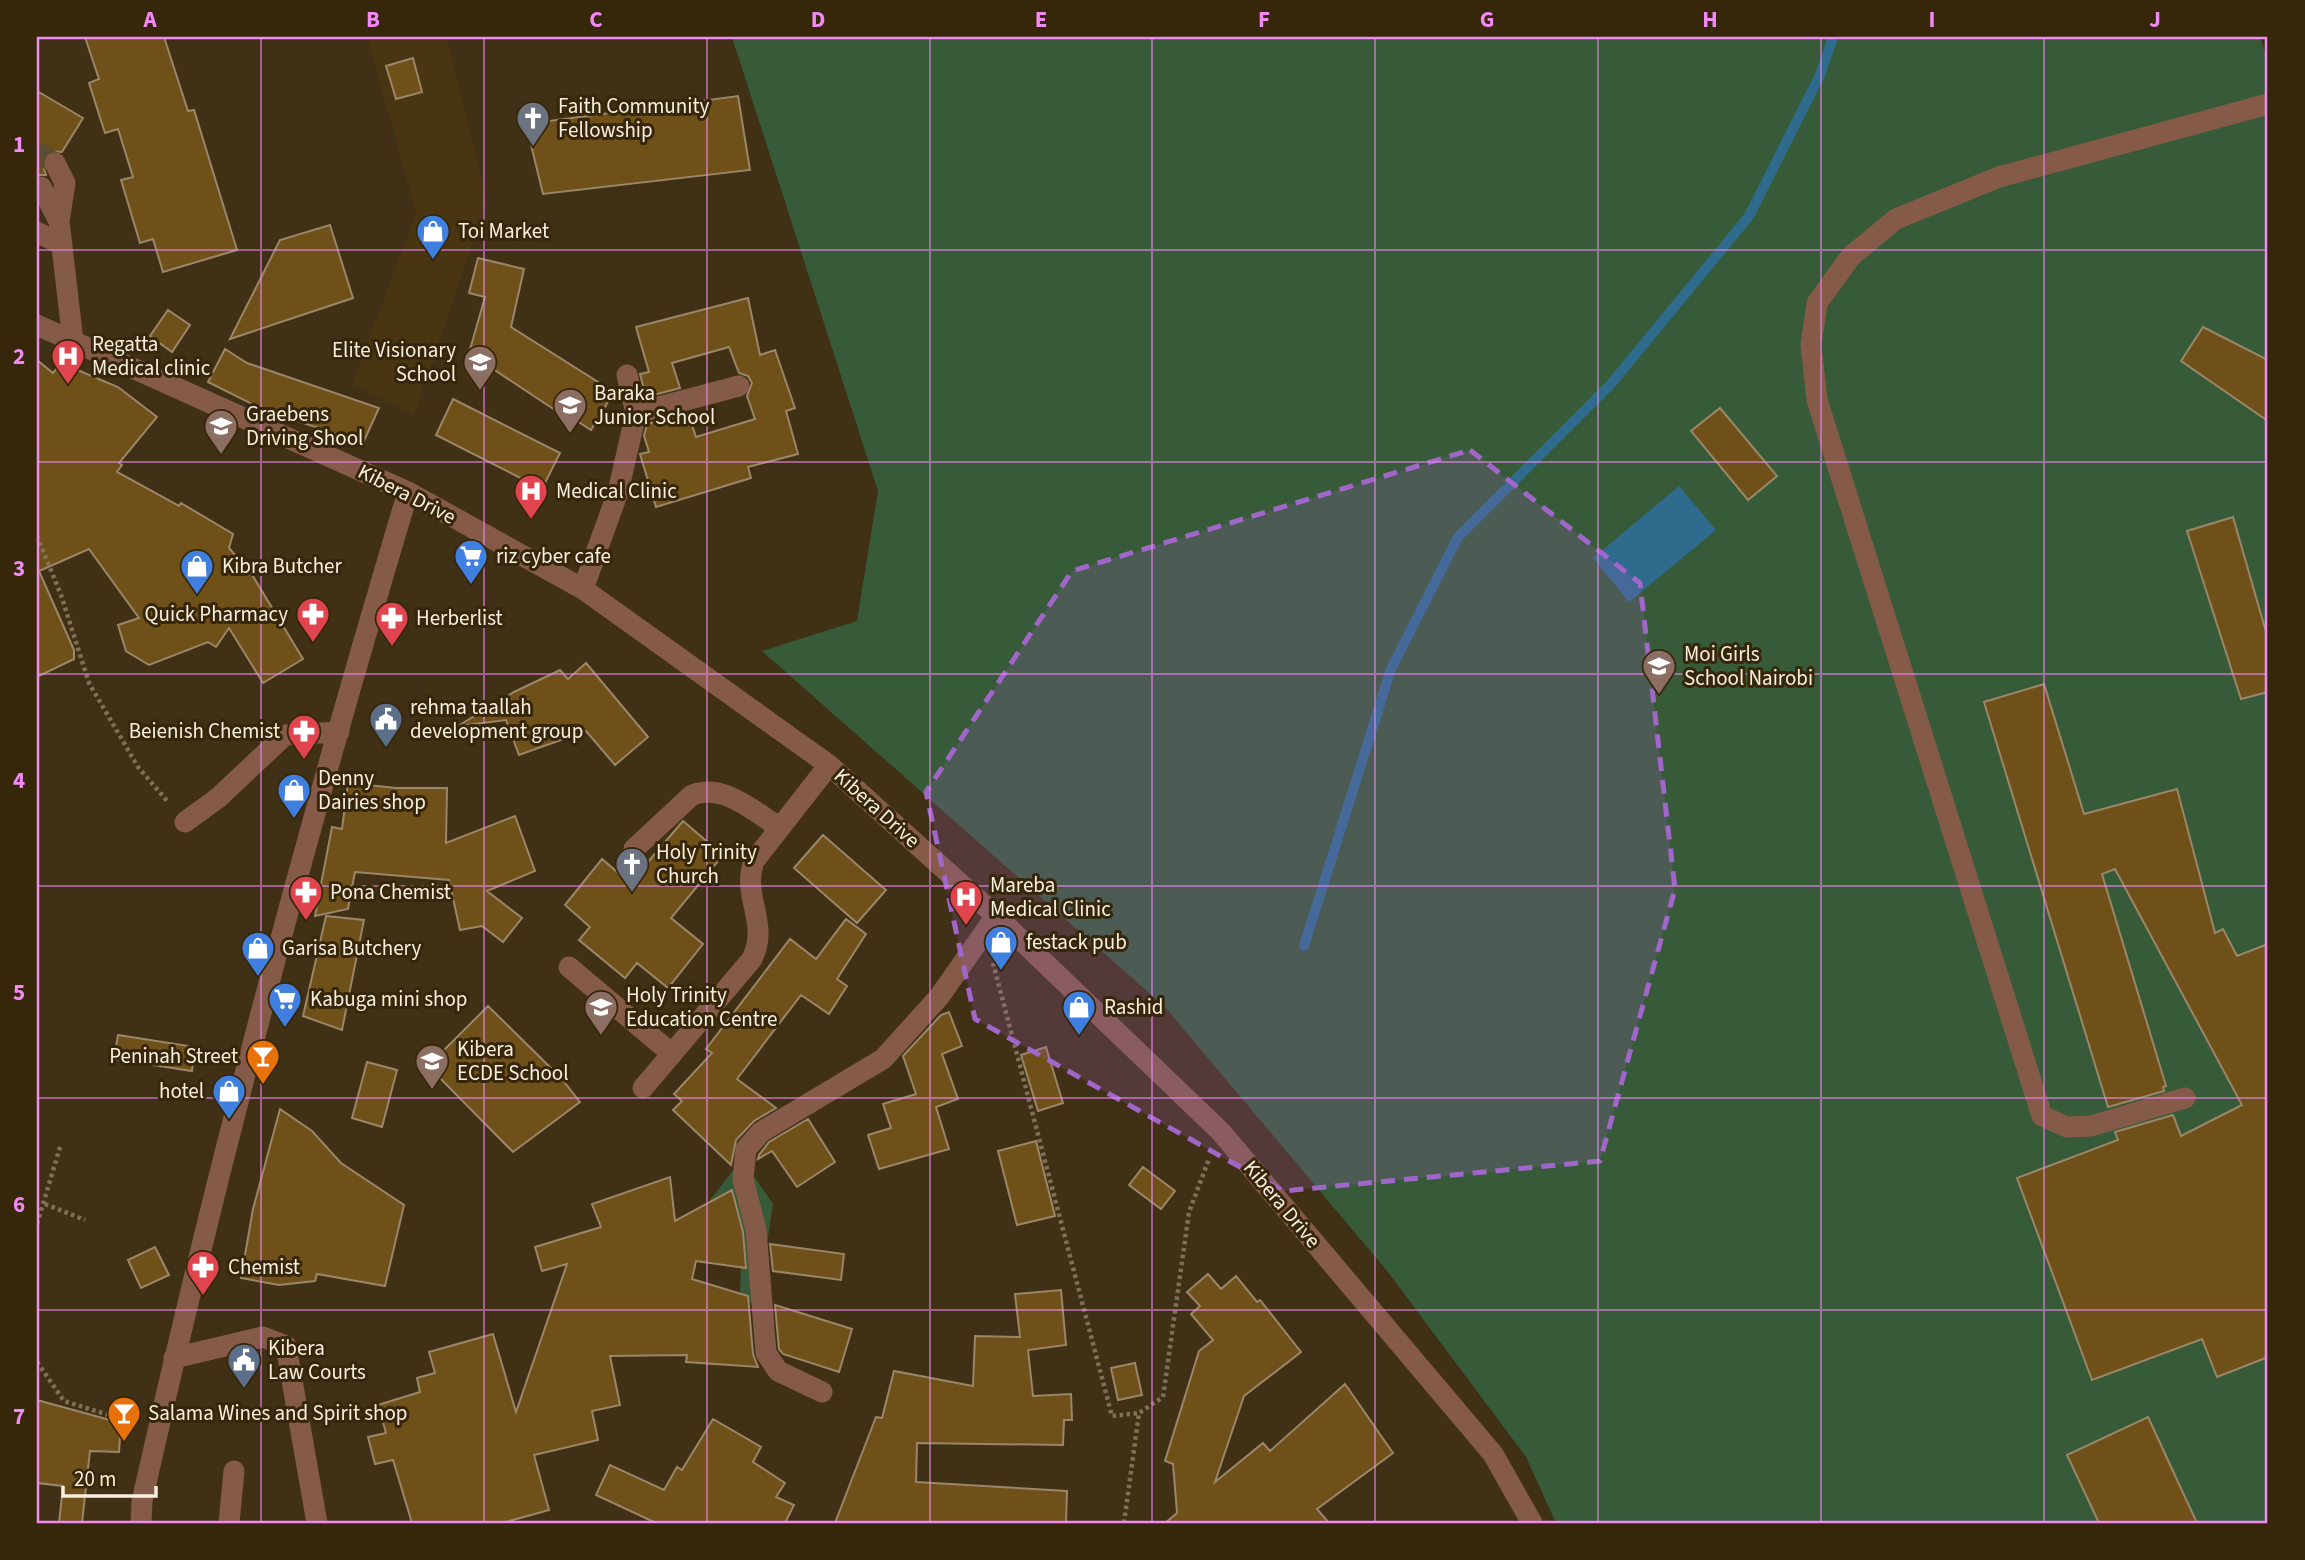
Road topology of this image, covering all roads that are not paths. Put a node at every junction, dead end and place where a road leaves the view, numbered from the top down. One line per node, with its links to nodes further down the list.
1 (2268, 104): 23 (street)
2 (55, 163): 4 (street)
3 (41, 187): 4 (street)
4 (59, 220): 6 (street)
5 (37, 232): 6 (street)
6 (62, 245): 8 (street)
7 (37, 325): 8 (street, Kibera Drive)
8 (73, 341): 12 (street, Kibera Drive)
9 (627, 375): 11 (street)
10 (739, 386): 11 (street)
11 (636, 413): 13 (street)
12 (408, 492): 13 (street, Kibera Drive); 14 (street)
13 (583, 589): 15 (street, Kibera Drive)
14 (339, 732): 16 (street); 24 (street)
15 (829, 765): 17 (street); 19 (street, Kibera Drive)
16 (185, 822)
17 (779, 827): 18 (street); 21 (street)
18 (634, 849)
19 (996, 916): 25 (street); 30 (street, Kibera Drive)
20 (569, 967): 21 (street)
21 (672, 1054): 22 (street)
22 (643, 1088)
23 (2185, 1098)
24 (174, 1358): 27 (street); 29 (street)
25 (822, 1392)
26 (233, 1471): 28 (street)
27 (141, 1523)
28 (229, 1523)
29 (317, 1523)
30 (1532, 1523)

